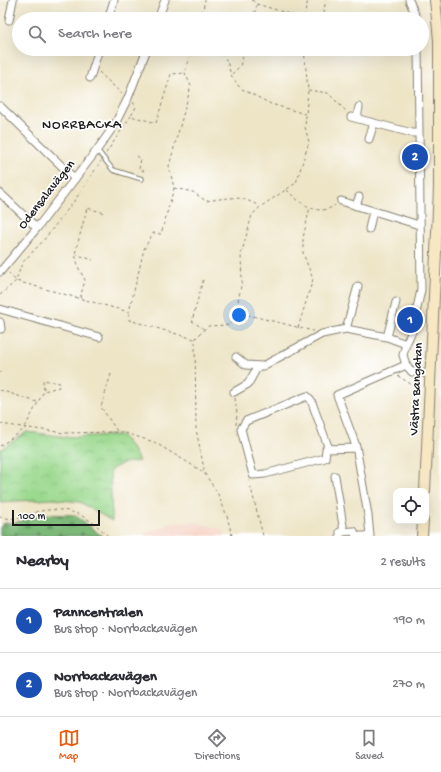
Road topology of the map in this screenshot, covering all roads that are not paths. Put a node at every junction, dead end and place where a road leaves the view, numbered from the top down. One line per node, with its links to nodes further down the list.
1 (13, 0): 9 (street)
2 (114, 0): 6 (street)
3 (165, 0): 7 (street)
4 (409, 0): 8 (street)
5 (435, 0): 41 (street, Västra Bangatan)
6 (110, 12)
7 (161, 12)
8 (414, 12)
9 (9, 20)
10 (97, 56): 13 (street)
11 (144, 56): 19 (street, Odensalavägen)
12 (418, 56): 17 (street)
13 (90, 78)
14 (0, 106): 21 (street)
15 (359, 107): 16 (street)
16 (374, 123): 17 (street); 18 (street)
17 (419, 133): 27 (street)
18 (369, 139)
19 (97, 150): 20 (lane); 21 (street, Odensalavägen)
20 (142, 178)
21 (75, 179): 28 (street, Odensalavägen)
22 (0, 193): 28 (street)
23 (359, 196): 25 (street)
24 (341, 201): 25 (street)
25 (356, 206): 26 (street)
26 (373, 211): 27 (street); 29 (street)
27 (419, 225): 37 (street)
28 (38, 228): 30 (street, Odensalavägen)
29 (369, 229)
30 (2, 269)
31 (358, 286): 34 (street)
32 (396, 302): 36 (street)
33 (0, 309): 35 (street)
34 (346, 329): 36 (street); 40 (street)
35 (99, 337)
36 (387, 337): 37 (street)
37 (406, 344): 39 (street)
38 (236, 357): 40 (street)
39 (406, 365): 41 (street); 43 (street)
40 (258, 366): 42 (street)
41 (431, 374): 46 (street, Västra Bangatan)
42 (234, 392)
43 (356, 448): 44 (street); 49 (street)
44 (329, 449): 44 (street)
45 (335, 476): 48 (street)
46 (425, 488)
47 (423, 524): 50 (street)
48 (342, 534): 49 (street)
49 (370, 536)
50 (422, 536)

